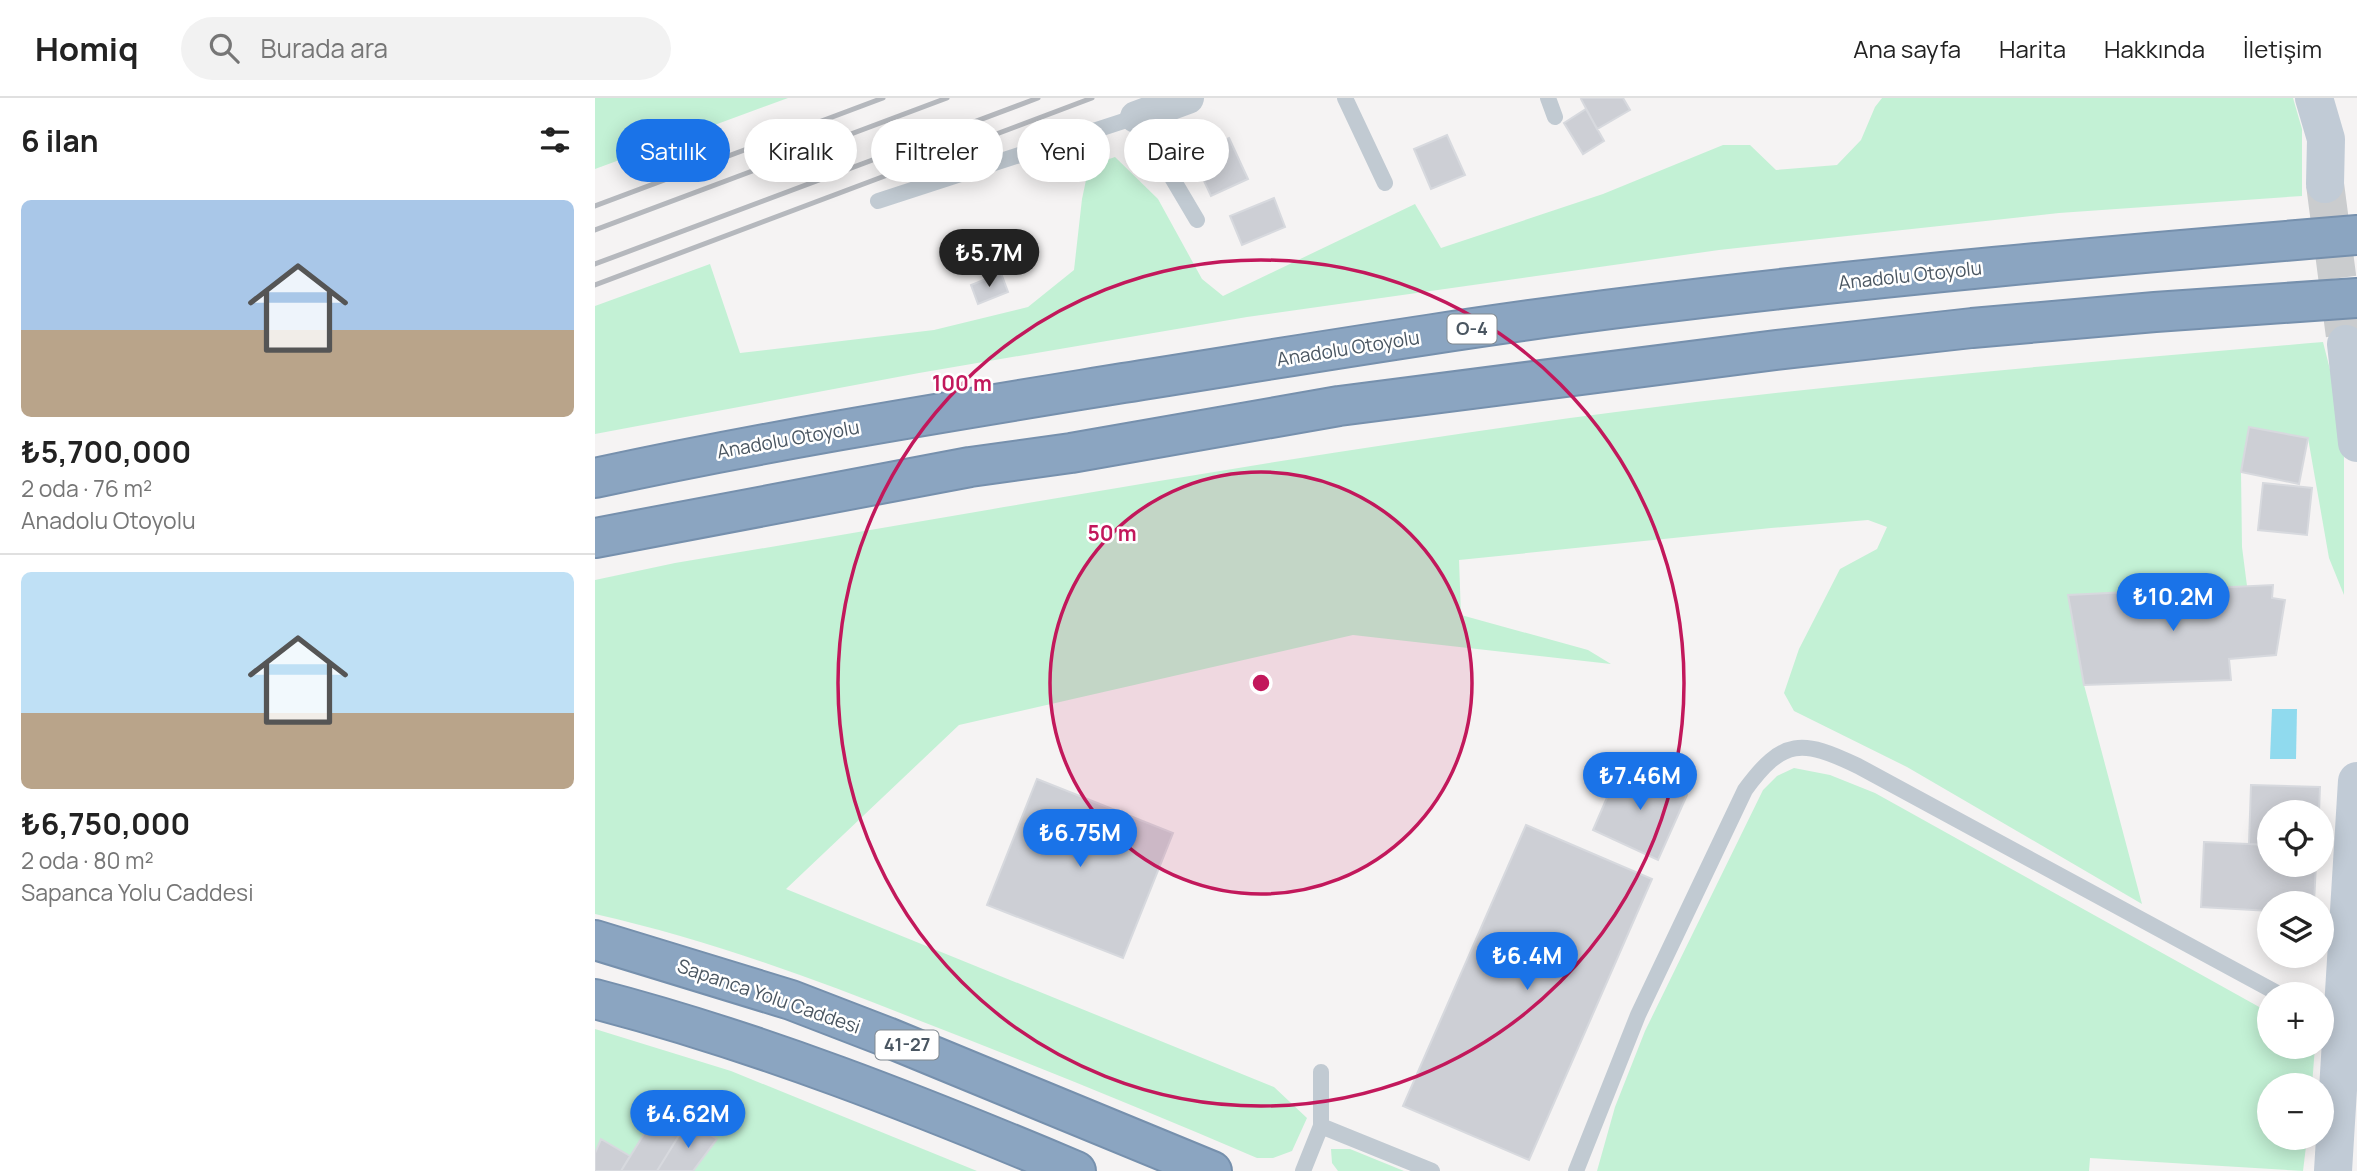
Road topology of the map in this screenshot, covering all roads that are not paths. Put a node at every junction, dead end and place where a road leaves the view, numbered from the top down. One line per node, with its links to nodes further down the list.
1 (1188, 98): 5 (street)
2 (1345, 98): 7 (lane)
3 (1548, 98): 6 (lane)
4 (2315, 98): 8 (street)
5 (1136, 117): 9 (lane); 10 (lane)
6 (1555, 117)
7 (1385, 183)
8 (2325, 184)
9 (878, 201)
10 (1197, 220)
11 (2357, 235): 15 (highway, Anadolu Otoyolu / O-4)
12 (2357, 298): 16 (highway)
13 (2346, 344): 14 (street)
14 (2357, 443)
15 (595, 478)
16 (595, 538)
17 (2357, 781): 21 (street)
18 (595, 940): 26 (highway, Sapanca Yolu Caddesi / 41-27)
19 (2257, 982): 29 (lane)
20 (595, 999): 25 (highway)
21 (2334, 1004)
22 (2332, 1059): 30 (street)
23 (1321, 1072): 24 (lane)
24 (1321, 1126): 27 (lane); 28 (lane)
25 (1076, 1171)
26 (1212, 1171)
27 (1303, 1171)
28 (1432, 1171)
29 (1576, 1171)
30 (2333, 1171)

